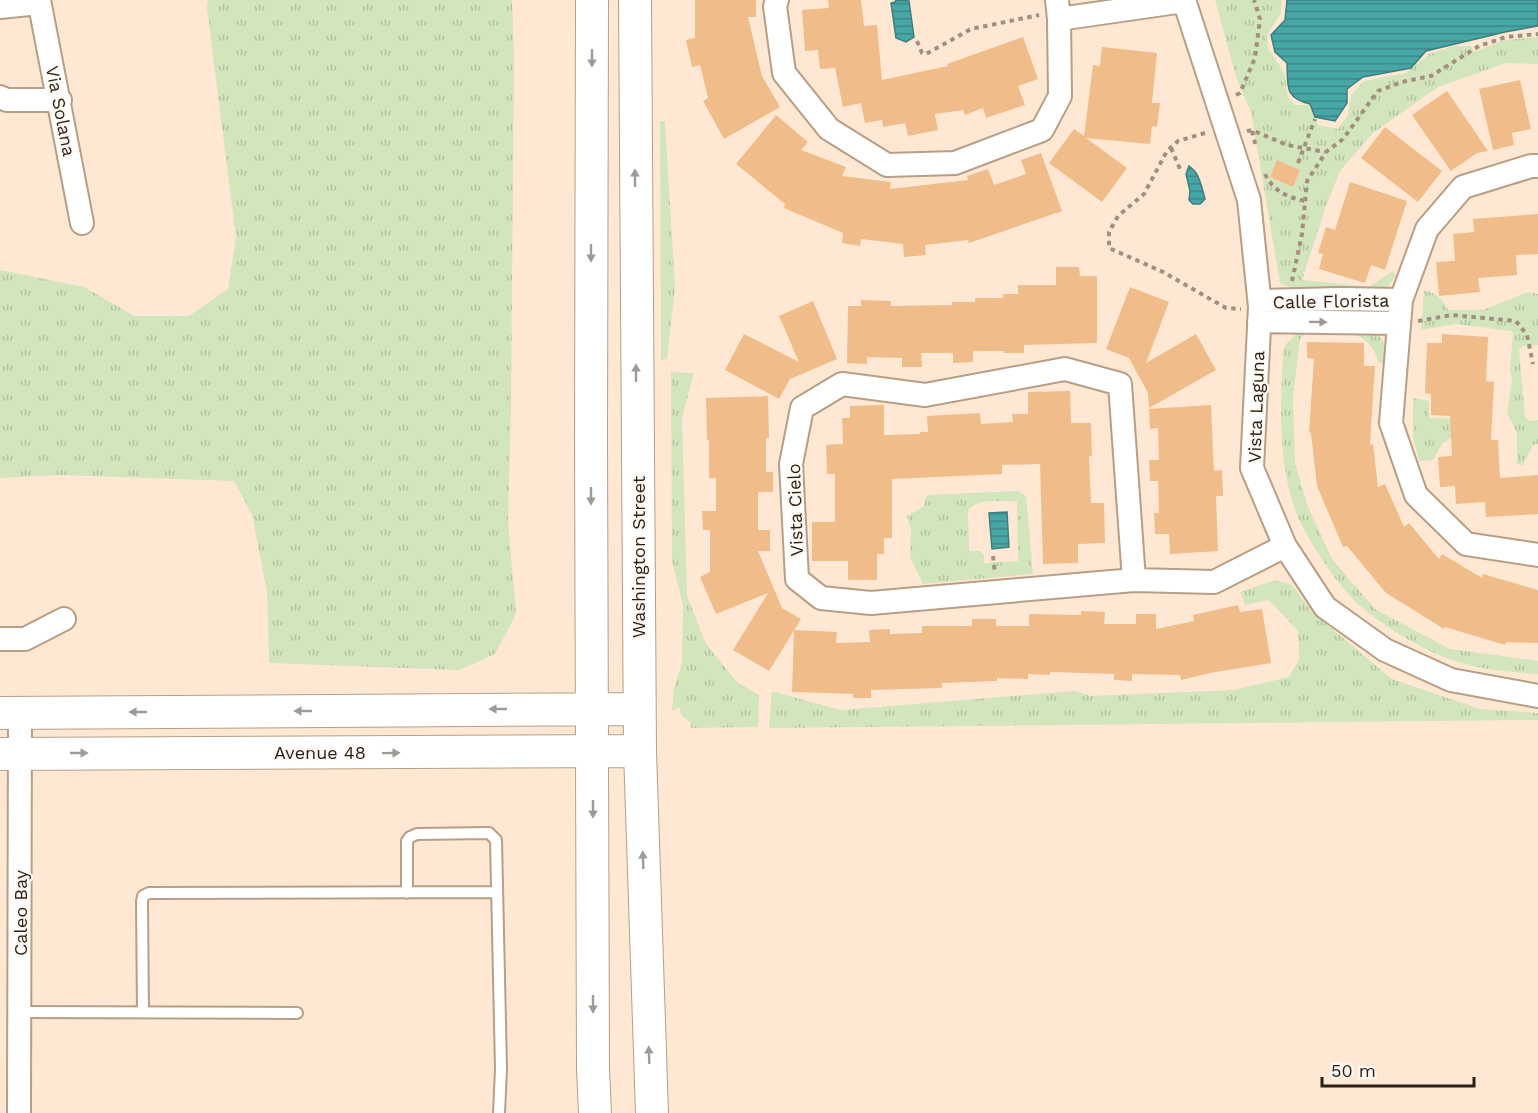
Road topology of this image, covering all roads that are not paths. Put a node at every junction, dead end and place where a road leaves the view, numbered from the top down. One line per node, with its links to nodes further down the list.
1 (592, 0): 21 (main road, one-way to 21)
2 (635, 0): 22 (main road, Washington Street, one-way to 2)
3 (777, 0): 7 (street)
4 (39, 1): 6 (street); 9 (street, Via Solana)
5 (1184, 1): 7 (street); 13 (street, Vista Laguna)
6 (0, 7)
7 (1058, 11)
8 (0, 97): 9 (street)
9 (60, 100): 11 (street, Via Solana)
10 (1538, 166): 12 (street, Calle Florista)
11 (82, 223)
12 (1401, 300): 13 (street, Calle Florista); 14 (street, Calle Florista)
13 (1260, 310): 14 (street, Calle Florista, one-way to 14); 15 (street, Vista Laguna)
14 (1399, 323): 16 (street, Calle Florista)
15 (1286, 546): 17 (street, Vista Cielo); 20 (street, Vista Laguna)
16 (1538, 555)
17 (1134, 580): 17 (street, Vista Cielo)
18 (64, 619): 19 (street)
19 (0, 639)
20 (1538, 696)
21 (591, 709): 22 (main road); 23 (main road, one-way to 23); 24 (main road)
22 (639, 709): 25 (main road, Washington Street)
23 (10, 713): 26 (street, Caleo Bay)
24 (593, 751): 25 (main road, Avenue 48); 26 (main road, Avenue 48, one-way to 24); 34 (main road, one-way to 34)
25 (640, 751): 35 (main road, Washington Street, one-way to 25)
26 (10, 754): 29 (street, Caleo Bay)
27 (407, 892): 28 (lane); 28 (lane); 30 (lane)
28 (497, 892): 33 (lane)
29 (19, 1012): 30 (lane); 32 (street, Caleo Bay)
30 (143, 1012): 31 (lane)
31 (297, 1013)
32 (19, 1113)
33 (499, 1113)
34 (595, 1113)
35 (652, 1113)

